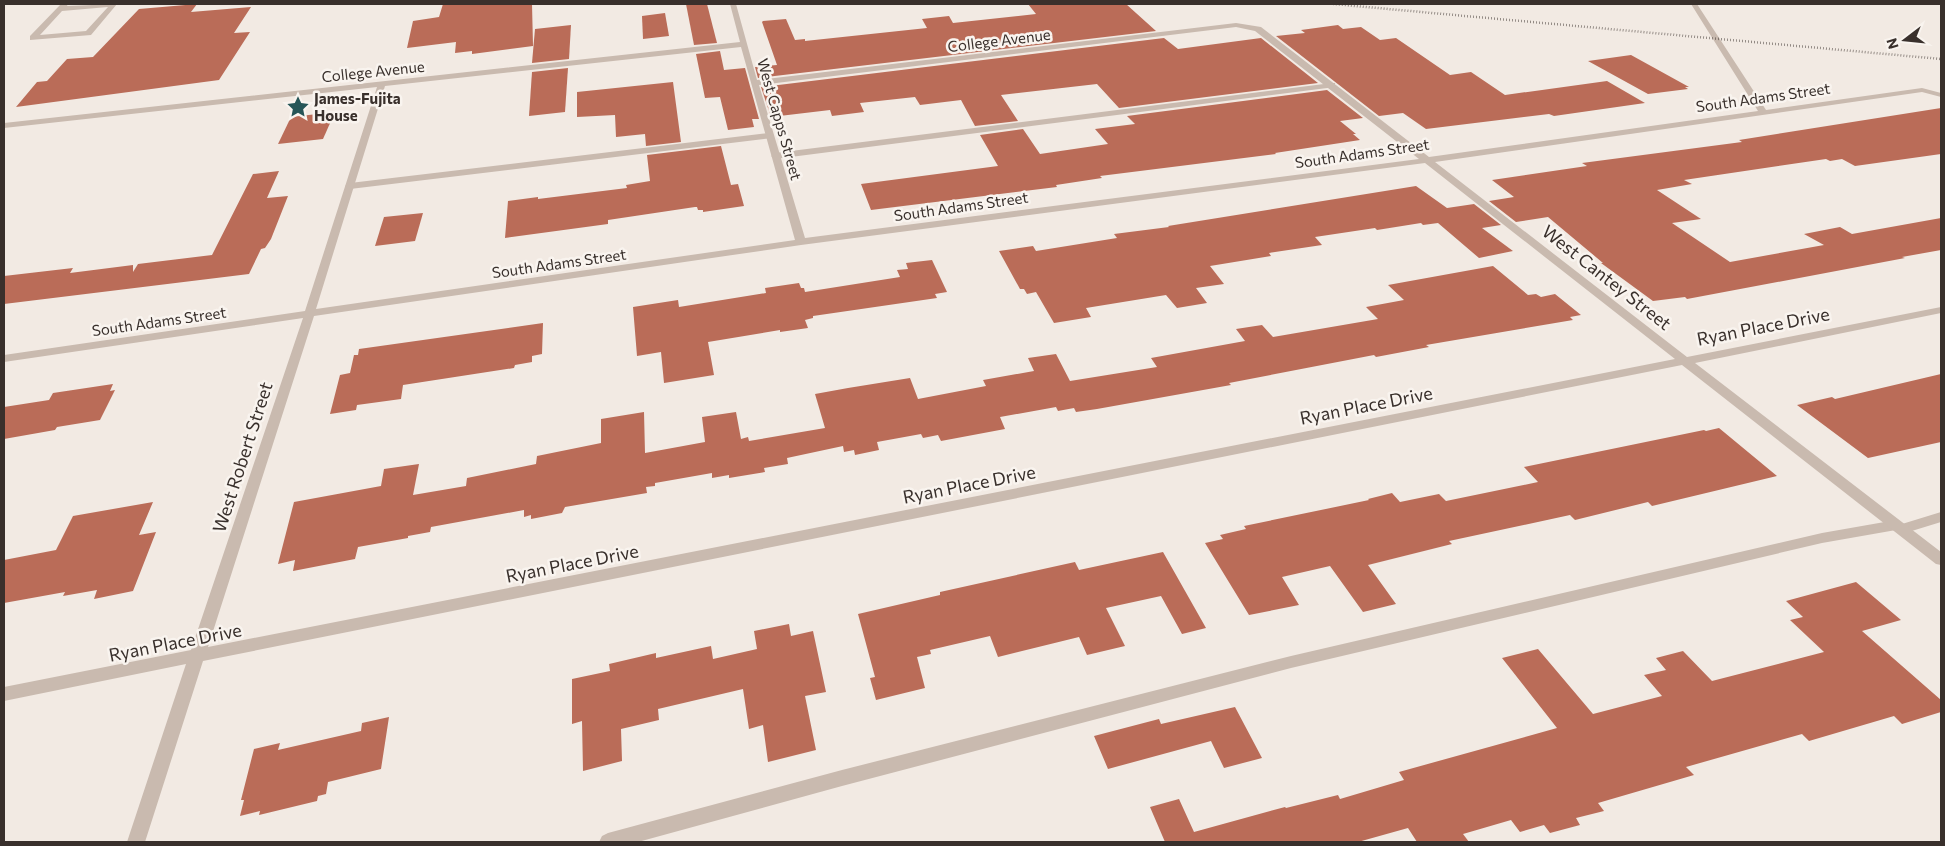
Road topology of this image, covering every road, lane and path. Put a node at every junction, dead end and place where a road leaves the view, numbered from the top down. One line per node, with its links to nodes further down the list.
1 (733, 4): 5 (street, West Capps Street)
2 (1694, 4): 10 (street)
3 (63, 6): 3 (street)
4 (1249, 26): 6 (street, College Avenue); 8 (street, West Cantey Street)
5 (745, 44): 6 (street, West Capps Street); 7 (street, College Avenue)
6 (754, 83): 12 (street, West Capps Street)
7 (382, 84): 11 (street, College Avenue); 15 (street, West Robert Street)
8 (1332, 85): 13 (street); 14 (street, West Cantey Street)
9 (1941, 95): 10 (street, South Adams Street)
10 (1763, 112): 14 (street, South Adams Street)
11 (4, 125)
12 (769, 136): 13 (street, West Capps Street); 15 (street)
13 (775, 156): 16 (street, West Capps Street)
14 (1428, 160): 16 (street, South Adams Street); 20 (street, West Cantey Street)
15 (350, 186): 18 (street, West Robert Street)
16 (801, 242): 18 (street, South Adams Street)
17 (1941, 310): 20 (street, Ryan Place Drive)
18 (309, 315): 19 (street, South Adams Street); 24 (street, West Robert Street)
19 (4, 358)
20 (1686, 361): 22 (street, West Cantey Street); 24 (street, Ryan Place Drive)
21 (1941, 517): 22 (street)
22 (1899, 527): 23 (street, West Cantey Street); 27 (street)
23 (1941, 560)
24 (196, 657): 25 (street, Ryan Place Drive); 26 (street, West Robert Street)
25 (4, 694)
26 (136, 842)
27 (608, 842)

